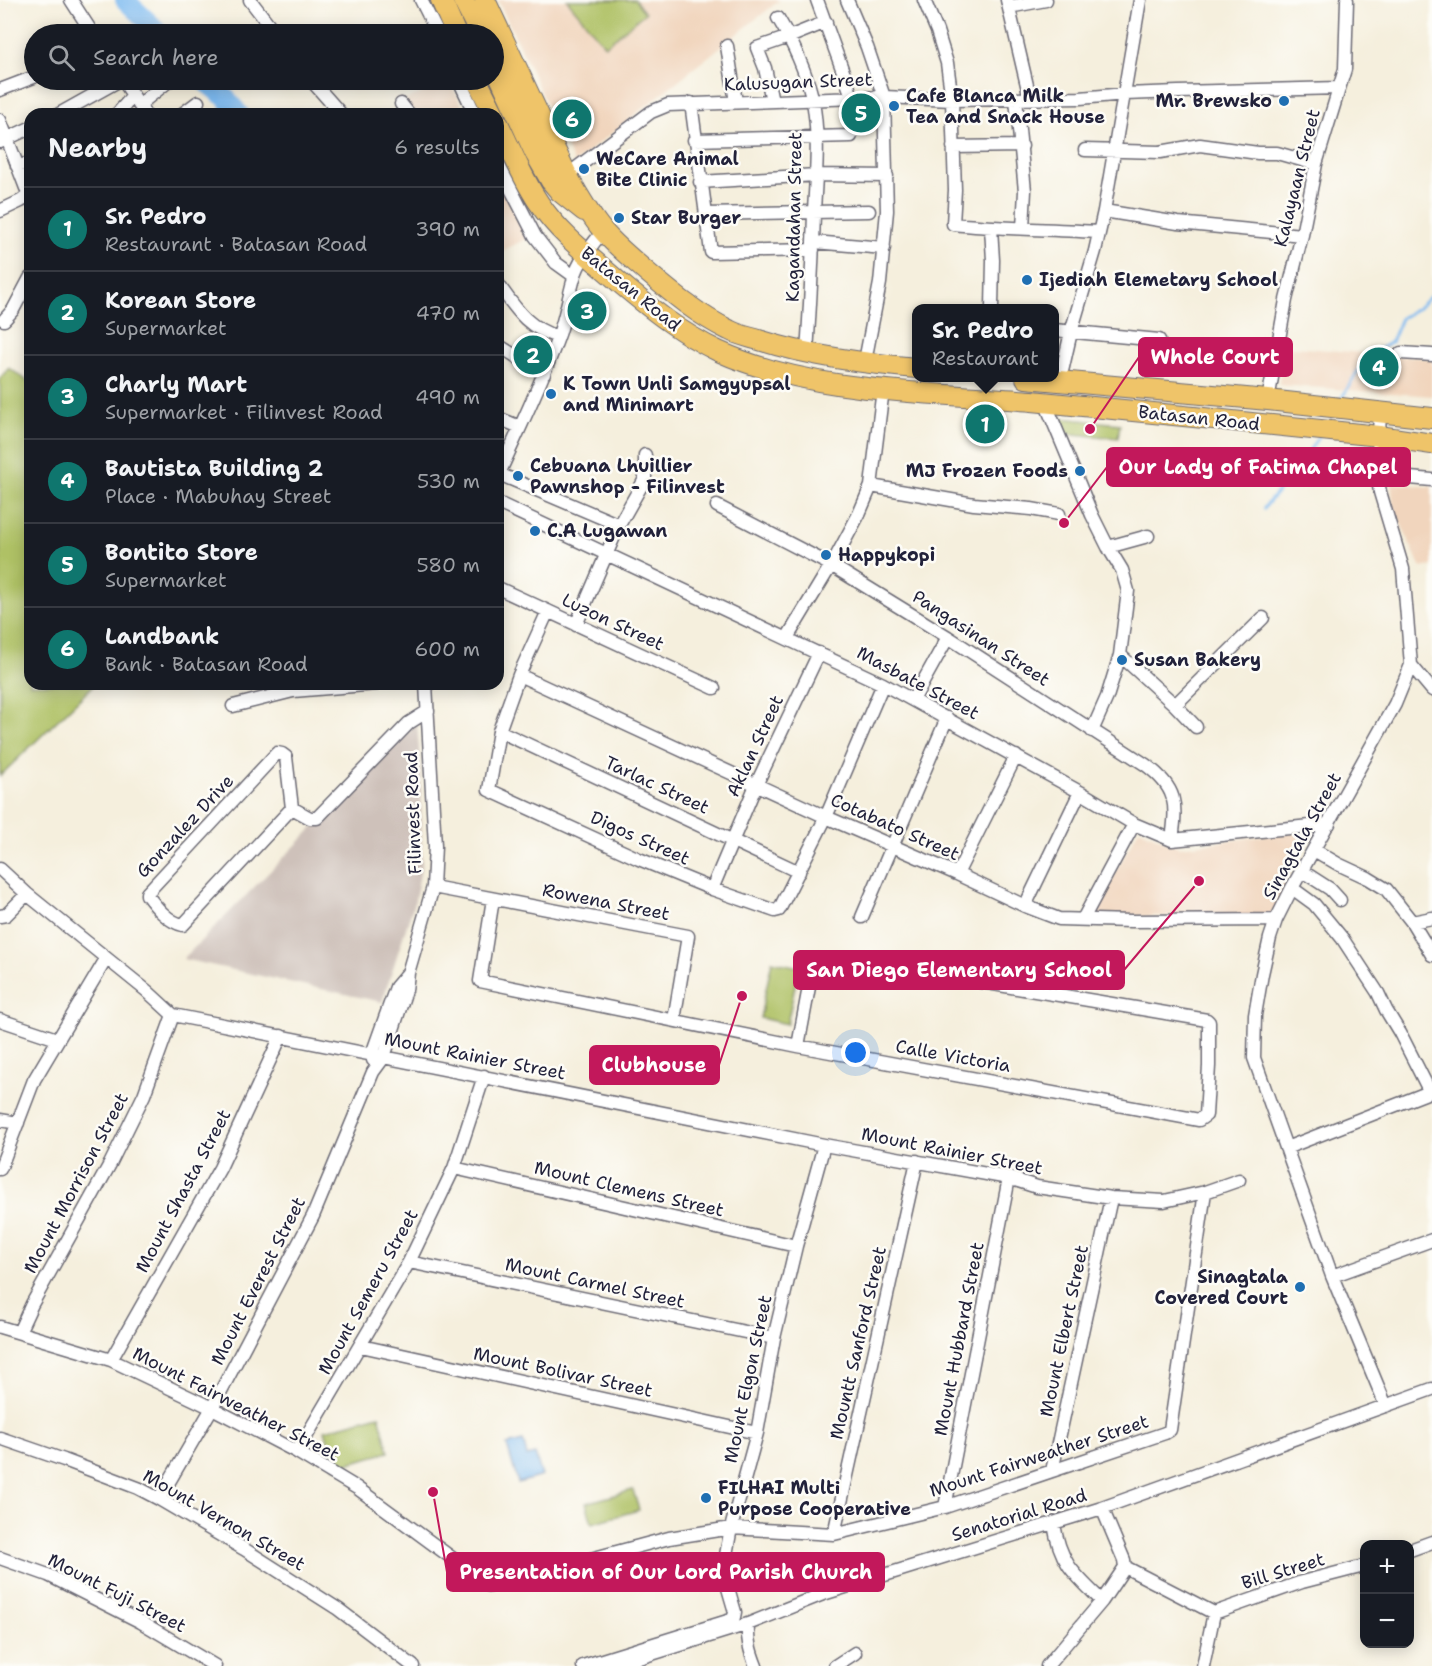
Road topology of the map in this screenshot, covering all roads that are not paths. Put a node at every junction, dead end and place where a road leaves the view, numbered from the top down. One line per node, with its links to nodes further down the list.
1 (71, 0): 16 (street)
2 (250, 0): 17 (street)
3 (421, 0): 18 (street)
4 (441, 0): 19 (main road)
5 (463, 0): 20 (main road)
6 (485, 0): 21 (main road, Batasan Road)
7 (817, 0): 15 (street)
8 (847, 0): 36 (street)
9 (924, 0): 41 (street)
10 (1046, 0): 13 (street)
11 (1140, 0): 35 (street)
12 (1347, 0): 27 (street, Kalayaan Street)
13 (1008, 3): 39 (street)
14 (778, 18): 22 (street, Kagandahan Street)
15 (826, 22): 22 (street); 37 (street)
16 (87, 24)
17 (268, 24)
18 (433, 24)
19 (452, 24)
20 (475, 24)
21 (496, 24)
22 (789, 38): 40 (street, Kagandahan Street); 42 (street)
23 (504, 41): 65 (main road, Batasan Road)
24 (728, 46): 44 (street)
25 (24, 81): 28 (street)
26 (504, 85): 76 (main road)
27 (1339, 88): 35 (street, Kalusugan Street); 64 (street, Kalayaan Street)
28 (0, 90)
29 (103, 90): 47 (street)
30 (129, 90): 46 (street)
31 (158, 90): 46 (street)
32 (320, 90): 49 (street)
33 (464, 90): 50 (street)
34 (482, 90): 51 (main road)
35 (1125, 94): 39 (street, Kalusugan Street); 62 (street)
36 (884, 97): 37 (street, Kalusugan Street); 41 (street, Kalusugan Street); 53 (street)
37 (854, 99): 40 (street, Kalusugan Street)
38 (1016, 99): 39 (street, Kalusugan Street); 41 (street, Kalusugan Street); 59 (street)
39 (1030, 99)
40 (812, 100): 42 (street, Kalusugan Street); 56 (street, Kagandahan Street)
41 (952, 100): 60 (street)
42 (772, 101): 44 (street, Kalusugan Street)
43 (198, 102): 48 (street)
44 (736, 102): 45 (street, Kalusugan Street)
45 (691, 103): 58 (street); 65 (street, Kalusugan Street)
46 (139, 105)
47 (70, 108)
48 (190, 108)
49 (336, 108)
50 (472, 108)
51 (491, 108)
52 (0, 120): 57 (street)
53 (884, 121): 56 (street); 68 (street)
54 (24, 131): 57 (street)
55 (504, 135): 83 (main road, Batasan Road)
56 (816, 138): 58 (street); 66 (street, Kagandahan Street)
57 (4, 140): 63 (street)
58 (694, 140): 69 (street)
59 (1022, 146): 60 (street); 78 (street)
60 (953, 147): 77 (street)
61 (1085, 150): 62 (street)
62 (1115, 151): 64 (street); 73 (street)
63 (24, 164)
64 (1316, 164): 80 (street, Kalayaan Street)
65 (567, 175): 76 (main road, Batasan Road)
66 (816, 175): 68 (street); 69 (street); 74 (street, Kagandahan Street)
67 (504, 176): 84 (street)
68 (887, 176): 82 (street)
69 (700, 182): 75 (street)
70 (24, 198): 71 (street)
71 (0, 211)
72 (869, 211): 74 (street)
73 (1104, 211): 79 (street); 80 (street)
74 (814, 212): 75 (street); 81 (street, Kagandahan Street)
75 (705, 214): 81 (street)
76 (598, 225): 83 (street); 94 (main road, Batasan Road)
77 (991, 228): 78 (street); 87 (street)
78 (1023, 228): 79 (street)
79 (1099, 232): 90 (street)
80 (1302, 235): 102 (street, Kalayaan Street)
81 (813, 246): 82 (street); 94 (street, Kagandahan Street)
82 (884, 248): 97 (street)
83 (585, 253): 84 (street); 101 (main road, Batasan Road)
84 (574, 276): 91 (street)
85 (24, 289): 88 (street)
86 (504, 292): 91 (street)
87 (992, 304)
88 (4, 320)
89 (1059, 331): 90 (street)
90 (1071, 332): 92 (street); 100 (street)
91 (558, 337): 99 (street)
92 (1159, 340)
93 (504, 349): 99 (street)
94 (807, 353): 97 (main road, Batasan Road)
95 (1401, 353): 96 (street)
96 (1432, 356)
97 (865, 362): 98 (main road, Batasan Road)
98 (912, 368)
99 (544, 374): 107 (street)
100 (1060, 380): 102 (main road, Batasan Road)
101 (883, 389): 103 (main road, Batasan Road); 115 (street)
102 (1268, 400): 104 (main road, Batasan Road)
103 (1045, 402): 108 (main road, Batasan Road); 121 (street)
104 (1380, 413): 105 (main road, Batasan Road); 108 (street, Sinagtala Street)
105 (1432, 418)
106 (504, 420): 107 (street)
107 (520, 427): 111 (street)
108 (1379, 436): 109 (main road, Batasan Road); 113 (street, Sinagtala Street)
109 (1432, 444)
110 (645, 455): 119 (street)
111 (504, 461)
112 (504, 471): 119 (street)
113 (1377, 475): 114 (street); 132 (street, Sinagtala Street)
114 (1432, 480)
115 (871, 486): 118 (street); 123 (street)
116 (504, 506): 122 (street, Masbate Street)
117 (717, 506): 123 (street, Pangasinan Street)
118 (1059, 514)
119 (619, 525): 122 (street)
120 (1148, 536): 121 (street)
121 (1108, 548): 131 (street)
122 (606, 554): 127 (street); 129 (street, Masbate Street)
123 (831, 565): 128 (street, Pangasinan Street); 129 (street)
124 (504, 591): 125 (street, Luzon Street)
125 (548, 611): 127 (street, Luzon Street); 133 (street)
126 (1263, 618): 140 (street)
127 (576, 625): 135 (street, Luzon Street)
128 (948, 637): 139 (street); 146 (street, Pangasinan Street)
129 (787, 638): 130 (street, Masbate Street)
130 (819, 653): 134 (street, Masbate Street); 148 (street, Aklan Street)
131 (1120, 655): 140 (street); 146 (street)
132 (1411, 665): 138 (street); 153 (street, Sinagtala Street)
133 (519, 675): 145 (street); 148 (street, Cotabato Street)
134 (883, 684): 139 (street, Masbate Street); 151 (street)
135 (714, 688)
136 (304, 690): 141 (street)
137 (426, 690): 142 (street, Filinvest Road)
138 (1432, 690)
139 (913, 700): 143 (street, Masbate Street)
140 (1175, 705): 144 (street)
141 (233, 706)
142 (428, 711): 150 (street); 162 (street, Filinvest Road)
143 (947, 718): 147 (street, Masbate Street); 156 (street)
144 (1196, 727)
145 (499, 730): 154 (street, Tarlac Street); 164 (street, Digos Street)
146 (1092, 730): 155 (street, Pangasinan Street)
147 (1016, 756): 149 (street, Masbate Street); 161 (street)
148 (756, 785): 151 (street, Cotabato Street); 154 (street, Aklan Street)
149 (1080, 792): 152 (street, Masbate Street); 168 (street)
150 (292, 808): 150 (street, Gonzalez Drive)
151 (826, 817): 156 (street, Cotabato Street); 160 (street)
152 (1134, 824): 155 (street, Masbate Street); 172 (street)
153 (1329, 824): 155 (street, Masbate Street); 157 (street, Sinagtala Street)
154 (732, 840): 160 (street, Tarlac Street); 164 (street, Aklan Street)
155 (1172, 840)
156 (892, 846): 161 (street, Cotabato Street); 170 (street)
157 (1314, 850): 159 (street, Sinagtala Street); 174 (street)
158 (0, 869): 165 (street)
159 (1302, 871): 163 (street, Sinagtala Street); 167 (street)
160 (799, 872): 164 (street, Digos Street)
161 (957, 874): 168 (street, Cotabato Street)
162 (433, 886): 166 (street, Rowena Street); 183 (street, Filinvest Road)
163 (1292, 888): 173 (street, Sinagtala Street); 186 (street)
164 (712, 889)
165 (27, 894): 169 (street); 176 (street)
166 (493, 898): 179 (street, Calle Victoria); 179 (street, Rowena Street)
167 (1340, 900)
168 (1025, 906): 172 (street, Cotabato Street)
169 (0, 916)
170 (862, 917)
171 (1432, 918): 174 (street)
172 (1083, 919): 173 (street, Cotabato Street)
173 (1276, 920): 190 (street, Sinagtala Street)
174 (1412, 922): 175 (street)
175 (1432, 955)
176 (106, 959): 177 (street); 181 (street)
177 (173, 1015): 180 (street, Mount Rainier Street); 203 (street, Mount Morrison Street)
178 (0, 1020): 181 (street)
179 (675, 1020): 182 (street, Calle Victoria)
180 (281, 1036): 183 (street, Mount Rainier Street); 206 (street, Mount Shasta Street)
181 (57, 1040): 188 (street)
182 (798, 1046): 182 (street, Calle Victoria)
183 (378, 1056): 184 (street, Filinvest Road); 185 (street, Mount Rainier Street)
184 (373, 1072): 209 (street, Mount Everest Street)
185 (484, 1076): 189 (street, Mount Rainier Street); 192 (street, Mount Semeru Street)
186 (1431, 1092): 190 (street)
187 (0, 1120): 188 (street)
188 (18, 1123): 193 (street)
189 (824, 1145): 191 (street, Mount Rainier Street); 199 (street, Mount Elgon Street)
190 (1286, 1148): 201 (street, Sinagtala Street)
191 (917, 1161): 194 (street, Mount Rainier Street); 219 (street, Mountt Sanford Street)
192 (454, 1168): 199 (street, Mount Clemens Street); 200 (street, Mount Semeru Street)
193 (0, 1169)
194 (1009, 1178): 197 (street, Mount Rainier Street); 215 (street, Mount Hubbard Street)
195 (1239, 1180): 196 (street, Mount Rainier Street)
196 (1205, 1192): 197 (street, Mount Rainier Street); 213 (street, Mount Fairweather Street)
197 (1111, 1198): 213 (street, Mount Elbert Street)
198 (1432, 1240): 201 (street)
199 (796, 1246): 204 (street, Mount Elgon Street)
200 (409, 1262): 204 (street, Mount Carmel Street); 205 (street, Mount Semeru Street)
201 (1332, 1276): 208 (street, Sinagtala Street)
202 (0, 1327): 203 (street, Mount Fairweather Street)
203 (19, 1332): 206 (street, Mount Fairweather Street)
204 (774, 1338): 210 (street, Mount Elgon Street)
205 (361, 1346): 210 (street, Mount Bolivar Street); 212 (street, Mount Semeru Street)
206 (111, 1360): 209 (street, Mount Fairweather Street)
207 (1432, 1389): 208 (street, Senatorial Road)
208 (1386, 1406): 216 (street, Senatorial Road)
209 (212, 1408): 212 (street, Mount Fairweather Street); 214 (street, Mount Everest Street)
210 (757, 1433): 218 (street, Mount Elgon Street)
211 (0, 1438): 214 (street, Mount Vernon Street)
212 (297, 1452): 218 (street, Mount Fairweather Street)
213 (1052, 1471): 215 (street, Mount Fairweather Street)
214 (159, 1499): 230 (street, Mount Vernon Street)
215 (945, 1507): 219 (street, Mount Fairweather Street)
216 (1102, 1508): 217 (street, Senatorial Road); 223 (street)
217 (1054, 1524): 225 (street); 227 (street, Senatorial Road)
218 (731, 1528): 219 (street, Mount Fairweather Street); 231 (street, Mount Elgon Street)
219 (834, 1534)
220 (1432, 1542): 221 (street)
221 (1414, 1549)
222 (0, 1558): 229 (street, Mount Fuji Street)
223 (1125, 1567): 225 (street); 226 (street)
224 (1360, 1567): 226 (street, Bill Street)
225 (1102, 1600): 235 (street)
226 (1214, 1613): 236 (street)
227 (748, 1624): 232 (street, Senatorial Road); 233 (street)
228 (855, 1653): 234 (street)
229 (215, 1666)
230 (413, 1666)
231 (583, 1666)
232 (613, 1666)
233 (756, 1666)
234 (835, 1666)
235 (1047, 1666)
236 (1203, 1666)

